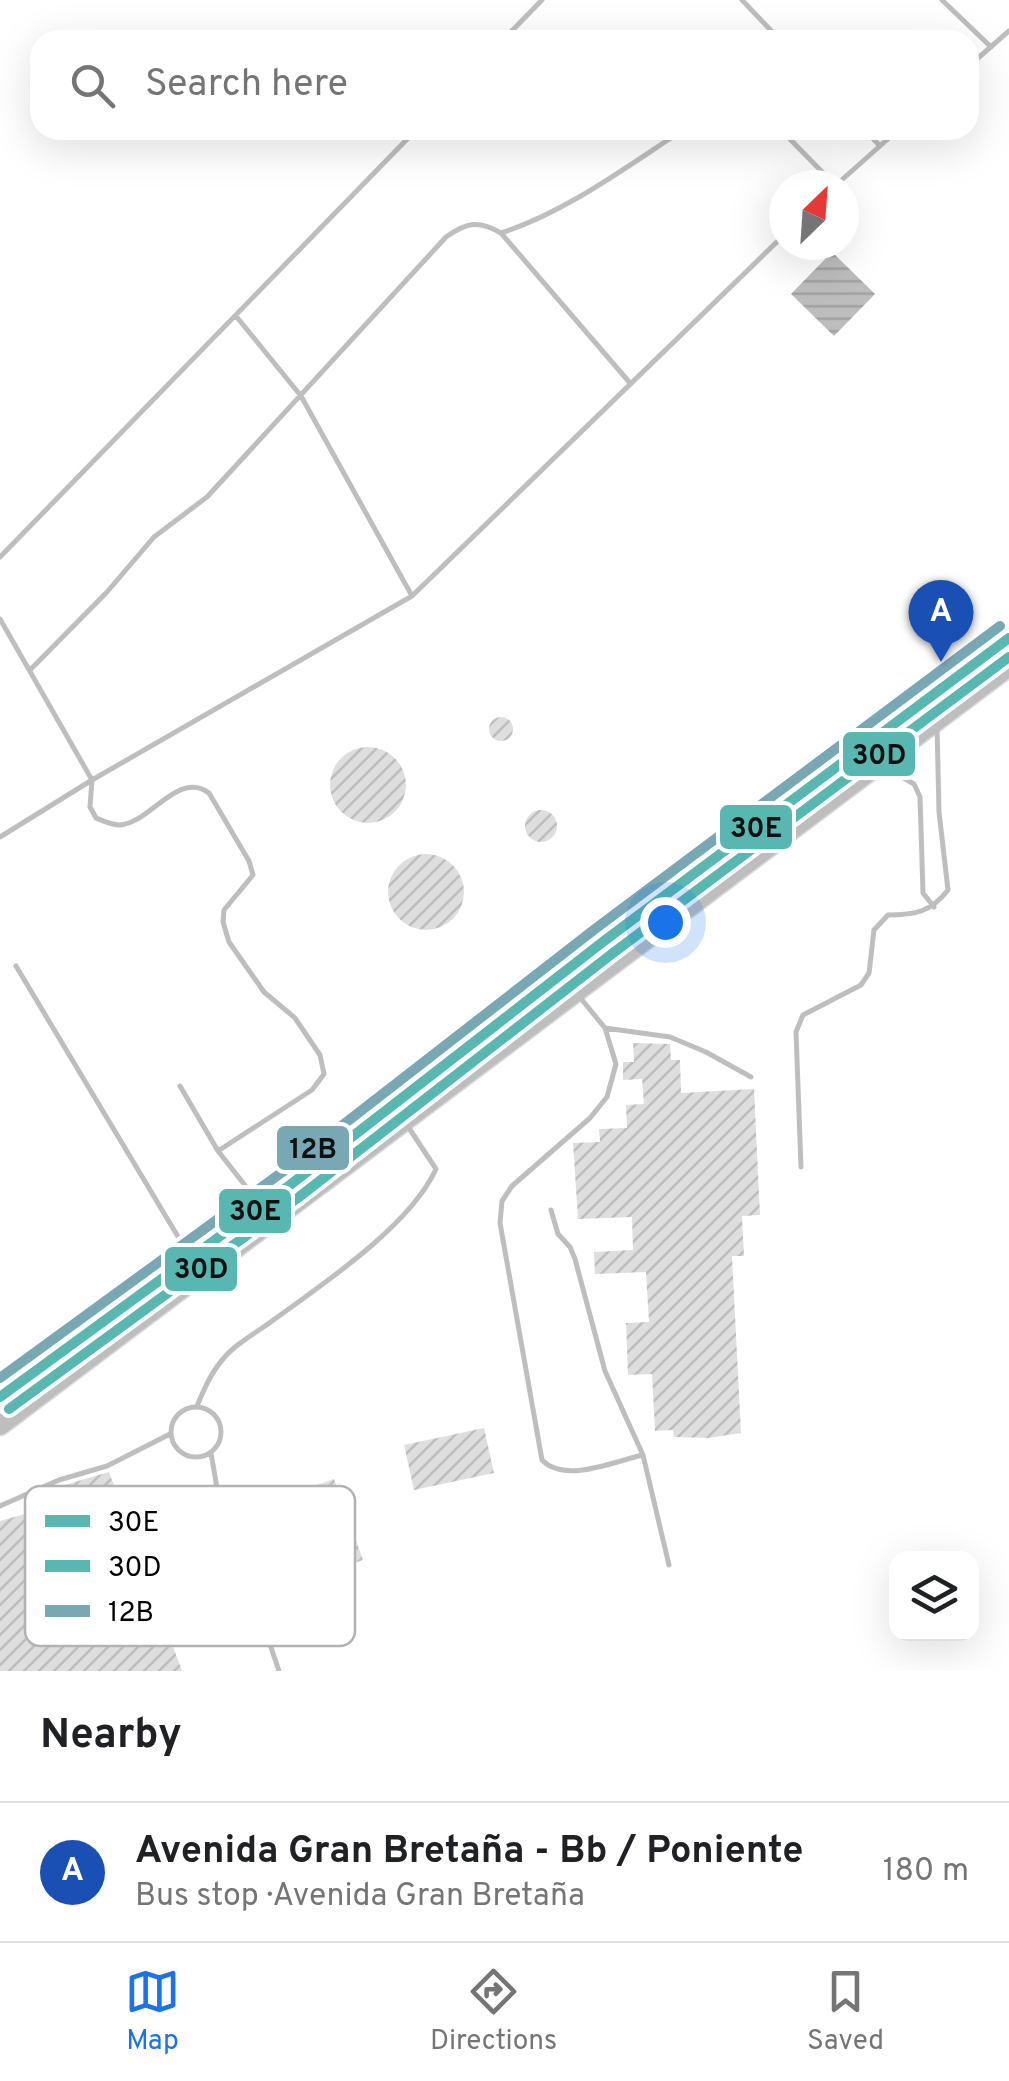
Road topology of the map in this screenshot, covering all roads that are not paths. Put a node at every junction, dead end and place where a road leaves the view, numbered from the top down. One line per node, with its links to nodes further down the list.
1 (542, 0): 4 (lane)
2 (742, 0): 5 (lane)
3 (942, 0): 6 (lane)
4 (513, 30)
5 (770, 30)
6 (973, 30)
7 (1009, 31): 9 (lane)
8 (979, 35): 9 (lane)
9 (991, 47): 10 (lane)
10 (979, 57)
11 (406, 140): 21 (lane)
12 (667, 140): 19 (lane)
13 (791, 140): 17 (lane)
14 (874, 140): 16 (lane)
15 (887, 140): 16 (lane)
16 (880, 146): 18 (lane)
17 (820, 170)
18 (852, 170)
19 (501, 233): 22 (lane); 23 (lane)
20 (769, 249): 22 (lane)
21 (235, 316): 23 (lane); 24 (lane)
22 (630, 383): 25 (lane)
23 (300, 396): 25 (lane); 29 (lane)
24 (0, 558)
25 (412, 596): 32 (lane)
26 (0, 619): 29 (lane)
27 (1009, 638): 43 (main road)
28 (1009, 666): 30 (main road)
29 (30, 670): 32 (lane)
30 (937, 719): 31 (main road); 34 (lane)
31 (878, 762): 34 (lane); 36 (main road)
32 (92, 780): 33 (lane); 41 (lane)
33 (0, 836)
34 (934, 907): 42 (lane)
35 (16, 966): 45 (lane)
36 (576, 992): 37 (lane); 40 (main road)
37 (605, 1028): 38 (lane); 51 (lane)
38 (752, 1076)
39 (180, 1086): 41 (lane)
40 (405, 1122): 47 (lane); 48 (main road)
41 (218, 1150): 43 (lane)
42 (802, 1167)
43 (262, 1206): 45 (main road)
44 (551, 1210): 51 (lane)
45 (191, 1259): 46 (main road)
46 (0, 1397)
47 (196, 1406): 49 (lane); 50 (lane)
48 (0, 1426)
49 (170, 1434): 50 (lane); 52 (lane)
50 (211, 1453): 53 (lane)
51 (643, 1455): 56 (lane)
52 (45, 1486)
53 (217, 1486)
54 (25, 1495): 55 (lane)
55 (0, 1506)
56 (669, 1565)
57 (271, 1646): 58 (lane)
58 (279, 1671)

